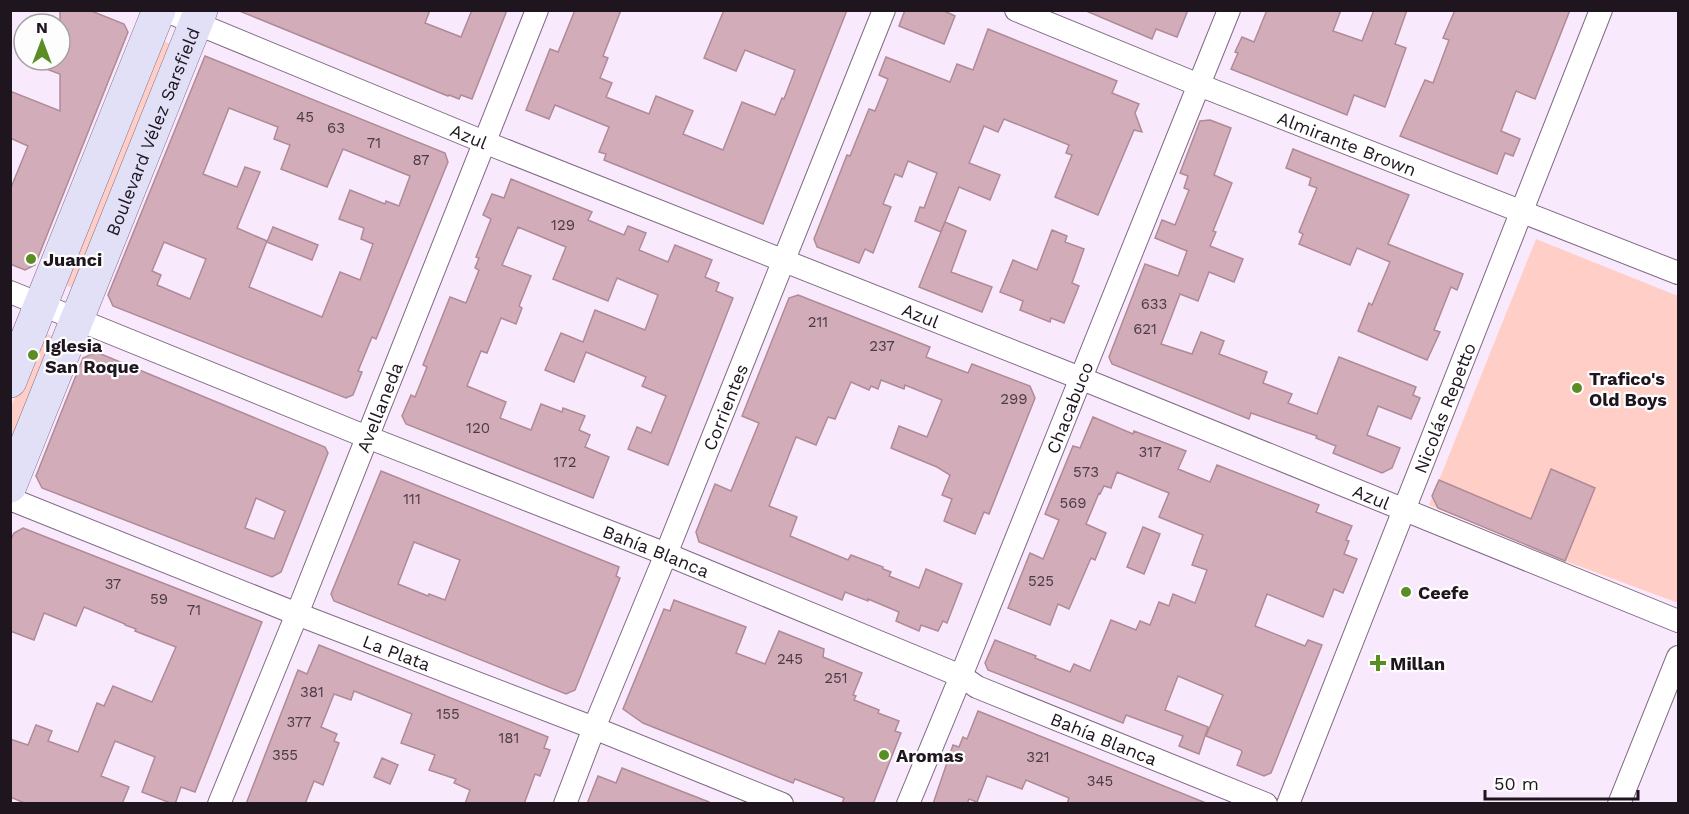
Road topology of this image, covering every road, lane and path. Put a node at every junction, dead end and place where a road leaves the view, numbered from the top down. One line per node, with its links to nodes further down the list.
1 (159, 10): 15 (main road)
2 (164, 10): 8 (street, Azul)
3 (537, 10): 10 (street, Avellaneda)
4 (884, 10): 12 (street, Corrientes)
5 (1016, 10): 9 (street, Almirante Brown)
6 (1229, 10): 9 (street, Chacabuco)
7 (1600, 10): 11 (street, Nicolás Repetto)
8 (198, 17): 10 (street, Azul); 16 (main road, Boulevard Vélez Sarsfield)
9 (1199, 85): 11 (street, Almirante Brown); 17 (street, Chacabuco)
10 (484, 142): 12 (street, Azul); 19 (street, Avellaneda)
11 (1521, 211): 13 (street, Almirante Brown); 22 (street, Nicolás Repetto)
12 (784, 260): 17 (street, Azul); 23 (street, Corrientes)
13 (1678, 273)
14 (10, 292): 15 (street, Bahía Blanca)
15 (42, 303): 16 (street, Bahía Blanca); 18 (main road)
16 (77, 318): 19 (street, Bahía Blanca); 20 (main road, Boulevard Vélez Sarsfield)
17 (1080, 378): 22 (street, Azul); 27 (street, Chacabuco)
18 (10, 381)
19 (367, 437): 23 (street, Bahía Blanca); 24 (street, Avellaneda)
20 (10, 486)
21 (10, 499): 24 (street, La Plata)
22 (1404, 510): 25 (street, Azul); 34 (street, Nicolás Repetto)
23 (666, 554): 27 (street, Bahía Blanca); 28 (street, Corrientes)
24 (297, 614): 28 (street, La Plata); 29 (street, Avellaneda)
25 (1678, 621)
26 (1678, 657): 35 (street)
27 (961, 676): 32 (street, Chacabuco); 33 (street, Bahía Blanca)
28 (594, 728): 30 (street, Corrientes); 31 (street, La Plata)
29 (219, 804)
30 (565, 804)
31 (782, 804)
32 (908, 804)
33 (1266, 804)
34 (1288, 804)
35 (1619, 804)

